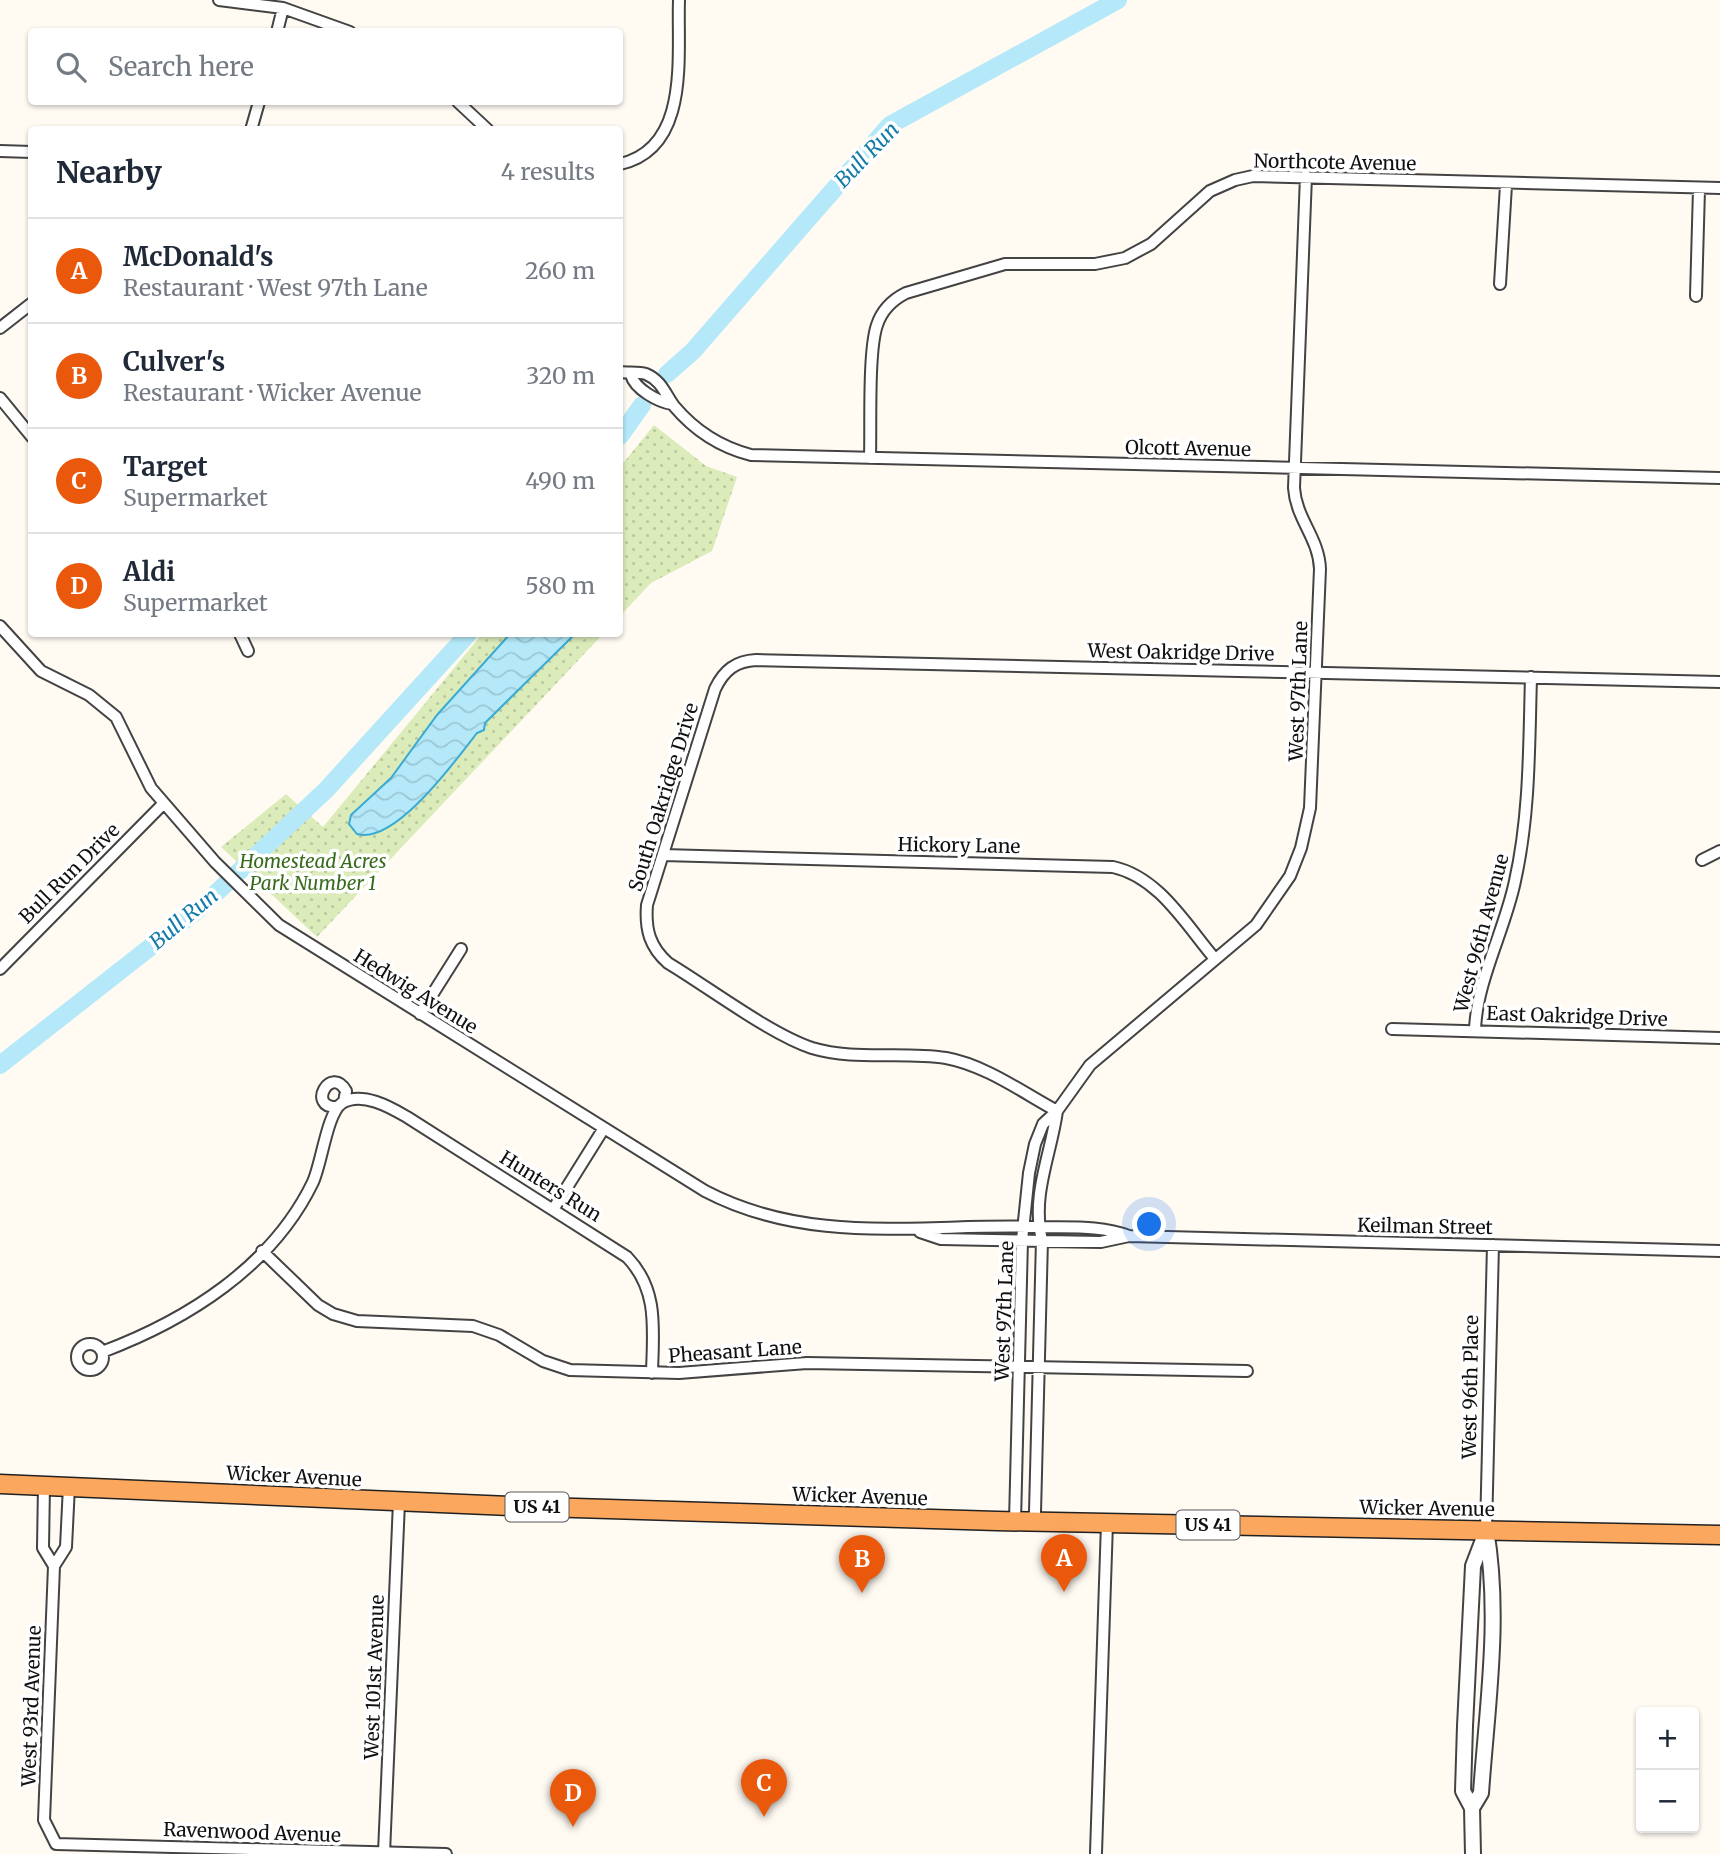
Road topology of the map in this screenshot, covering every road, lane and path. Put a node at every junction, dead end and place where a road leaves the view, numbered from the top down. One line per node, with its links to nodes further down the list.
1 (219, 0): 3 (street)
2 (679, 0): 12 (street)
3 (283, 8): 4 (street); 5 (street)
4 (278, 28)
5 (339, 28)
6 (258, 105): 8 (street)
7 (461, 105): 9 (street)
8 (252, 126)
9 (484, 126)
10 (0, 151): 11 (street)
11 (28, 152)
12 (623, 163)
13 (1306, 176): 14 (street, Northcote Avenue); 24 (street, Northcote Avenue); 25 (street, West 97th Lane)
14 (1506, 184): 16 (street, Northcote Avenue); 17 (street)
15 (1720, 188): 16 (street, Northcote Avenue)
16 (1699, 190): 18 (street)
17 (1500, 284)
18 (1696, 296)
19 (28, 306): 20 (street)
20 (0, 328)
21 (625, 373): 24 (street, Olcott Avenue)
22 (0, 398): 23 (street)
23 (28, 432)
24 (870, 458): 25 (street, Olcott Avenue)
25 (1294, 468): 26 (street, Olcott Avenue); 31 (street, West 97th Lane)
26 (1720, 478)
27 (0, 626): 34 (street, Hedwig Avenue)
28 (241, 637): 29 (street)
29 (248, 651)
30 (727, 669): 31 (street, West Oakridge Drive); 36 (street, South Oakridge Drive)
31 (1317, 672): 32 (street, West Oakridge Drive); 39 (street, West 97th Lane)
32 (1531, 677): 33 (street, West Oakridge Drive); 43 (street, West 96th Avenue)
33 (1720, 682)
34 (163, 803): 40 (street, Bull Run Drive); 41 (street, Hedwig Avenue)
35 (1720, 850): 37 (street)
36 (663, 855): 39 (street, Hickory Lane); 45 (street, South Oakridge Drive)
37 (1702, 860)
38 (461, 949): 41 (street)
39 (1215, 959): 45 (street, West 97th Lane)
40 (0, 969)
41 (420, 1014): 46 (street, Hedwig Avenue)
42 (1392, 1029): 43 (street, East Oakridge Drive)
43 (1475, 1031): 44 (street, East Oakridge Drive)
44 (1720, 1038)
45 (1057, 1111): 48 (street, West 97th Lane); 49 (street, West 97th Lane)
46 (604, 1128): 47 (street); 50 (street, Hedwig Avenue)
47 (554, 1208): 55 (street, Hunters Run); 61 (street, Hunters Run)
48 (1026, 1227): 49 (street, Keilman Street); 50 (street, Hedwig Avenue); 52 (street, West 97th Lane)
49 (1039, 1227): 51 (street, Keilman Street); 53 (street, West 97th Lane)
50 (916, 1231): 52 (street, Hedwig Avenue)
51 (1129, 1236): 53 (street, Keilman Street); 54 (street, Keilman Street)
52 (1022, 1240): 53 (street, Keilman Street); 58 (street, West 97th Lane)
53 (1042, 1240): 59 (street, West 97th Lane)
54 (1493, 1245): 56 (street, Keilman Street); 68 (street, West 96th Place)
55 (262, 1251): 57 (street); 61 (street, Pheasant Lane)
56 (1720, 1251)
57 (102, 1352)
58 (1019, 1368): 59 (street, Pheasant Lane); 61 (street, Pheasant Lane); 66 (street, West 97th Lane)
59 (1039, 1368): 60 (street, Pheasant Lane); 66 (street, West 97th Lane)
60 (1247, 1371)
61 (652, 1373)
62 (0, 1484): 63 (highway, Wicker Avenue / US 41)
63 (44, 1485): 64 (highway, Wicker Avenue / US 41); 70 (street, West 93rd Avenue)
64 (69, 1486): 65 (highway, Wicker Avenue / US 41); 70 (street, West 93rd Avenue)
65 (399, 1502): 66 (highway, Wicker Avenue / US 41); 73 (street, West 101st Avenue)
66 (1023, 1521): 67 (highway, Wicker Avenue / US 41)
67 (1107, 1523): 68 (highway, Wicker Avenue / US 41); 74 (street)
68 (1486, 1530): 69 (highway, Wicker Avenue / US 41); 71 (street, West 96th Place); 71 (street, West 96th Place)
69 (1720, 1535)
70 (54, 1566): 72 (street, West 93rd Avenue)
71 (1472, 1808): 76 (street, West 96th Place)
72 (56, 1844): 73 (street, Ravenwood Avenue)
73 (384, 1853): 75 (street, Ravenwood Avenue)
74 (1096, 1853)
75 (446, 1854)
76 (1473, 1854)

